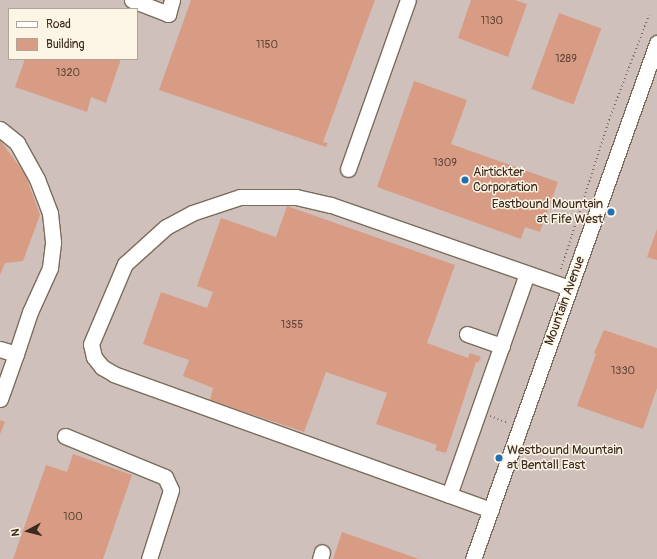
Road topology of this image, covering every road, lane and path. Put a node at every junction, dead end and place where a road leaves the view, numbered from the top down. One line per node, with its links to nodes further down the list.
1 (132, 0): 2 (street)
2 (172, 0)
3 (408, 0): 7 (street)
4 (650, 15): 9 (path)
5 (657, 43): 9 (street, Mountain Avenue)
6 (0, 129): 13 (street)
7 (348, 169)
8 (527, 274): 9 (street); 11 (street); 19 (street)
9 (563, 286): 17 (street, Mountain Avenue)
10 (467, 334): 11 (street)
11 (502, 346): 15 (street)
12 (0, 349): 13 (street)
13 (16, 354): 14 (street)
14 (0, 399)
15 (479, 412): 17 (path); 19 (street)
16 (511, 416): 17 (path)
17 (514, 427): 20 (street, Mountain Avenue)
18 (65, 436): 21 (street)
19 (449, 495): 20 (street)
20 (491, 510): 22 (street, Mountain Avenue)
21 (149, 559)
22 (473, 559)

